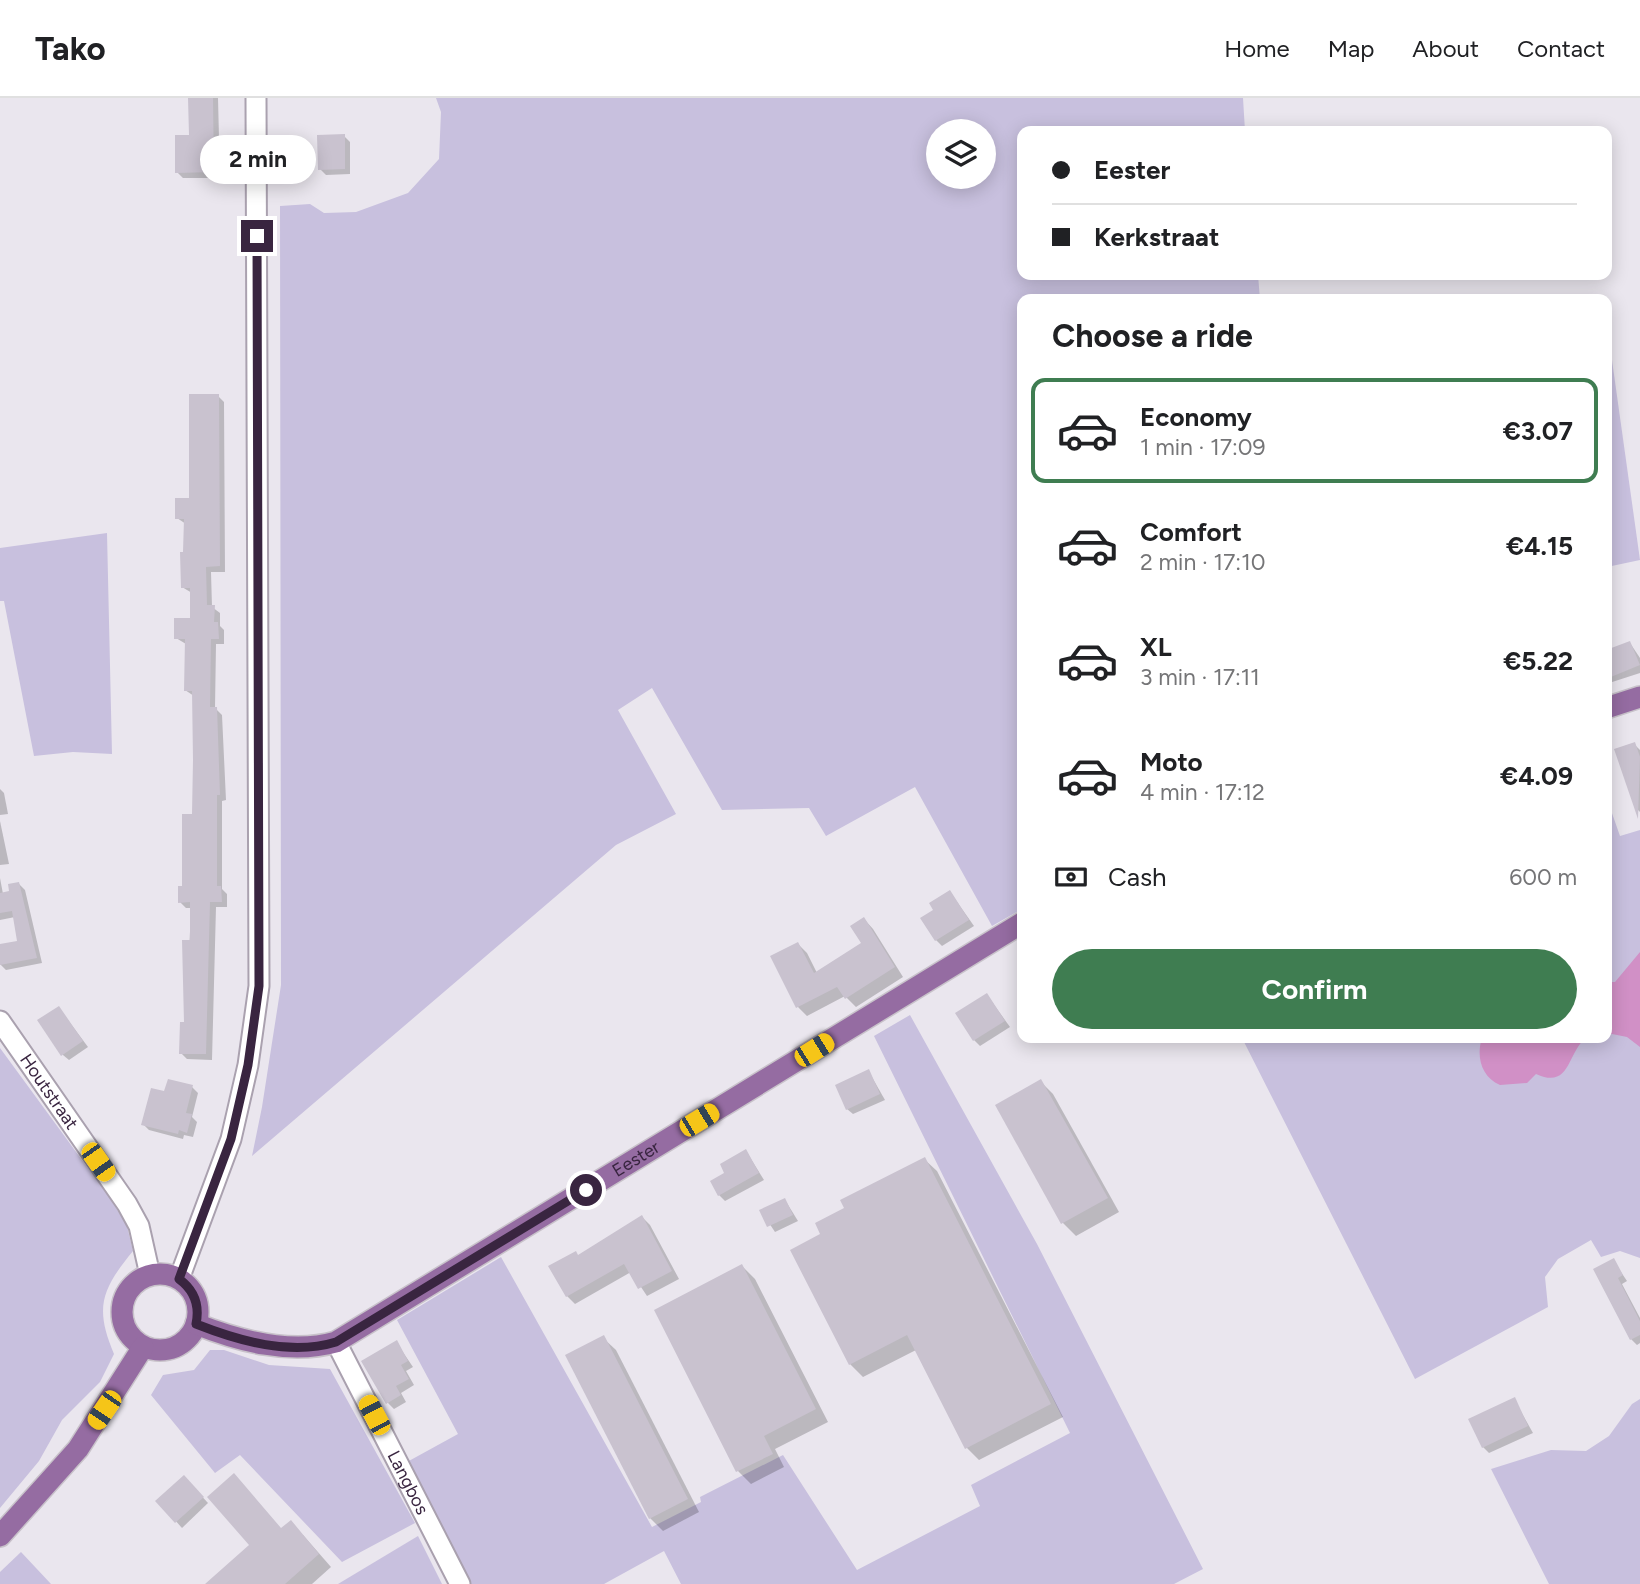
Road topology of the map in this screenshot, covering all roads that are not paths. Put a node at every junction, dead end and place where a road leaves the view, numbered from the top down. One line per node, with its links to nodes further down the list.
1 (256, 98): 7 (street)
2 (1640, 697): 3 (main road)
3 (1612, 706)
4 (1017, 926): 9 (main road, Eester)
5 (0, 1021): 6 (street, Houtstraat)
6 (150, 1275): 7 (main road); 10 (main road)
7 (179, 1279): 8 (main road)
8 (196, 1324): 9 (main road, Eester); 10 (main road)
9 (336, 1342): 12 (street, Langbos)
10 (143, 1347): 11 (main road)
11 (0, 1536)
12 (460, 1584)

